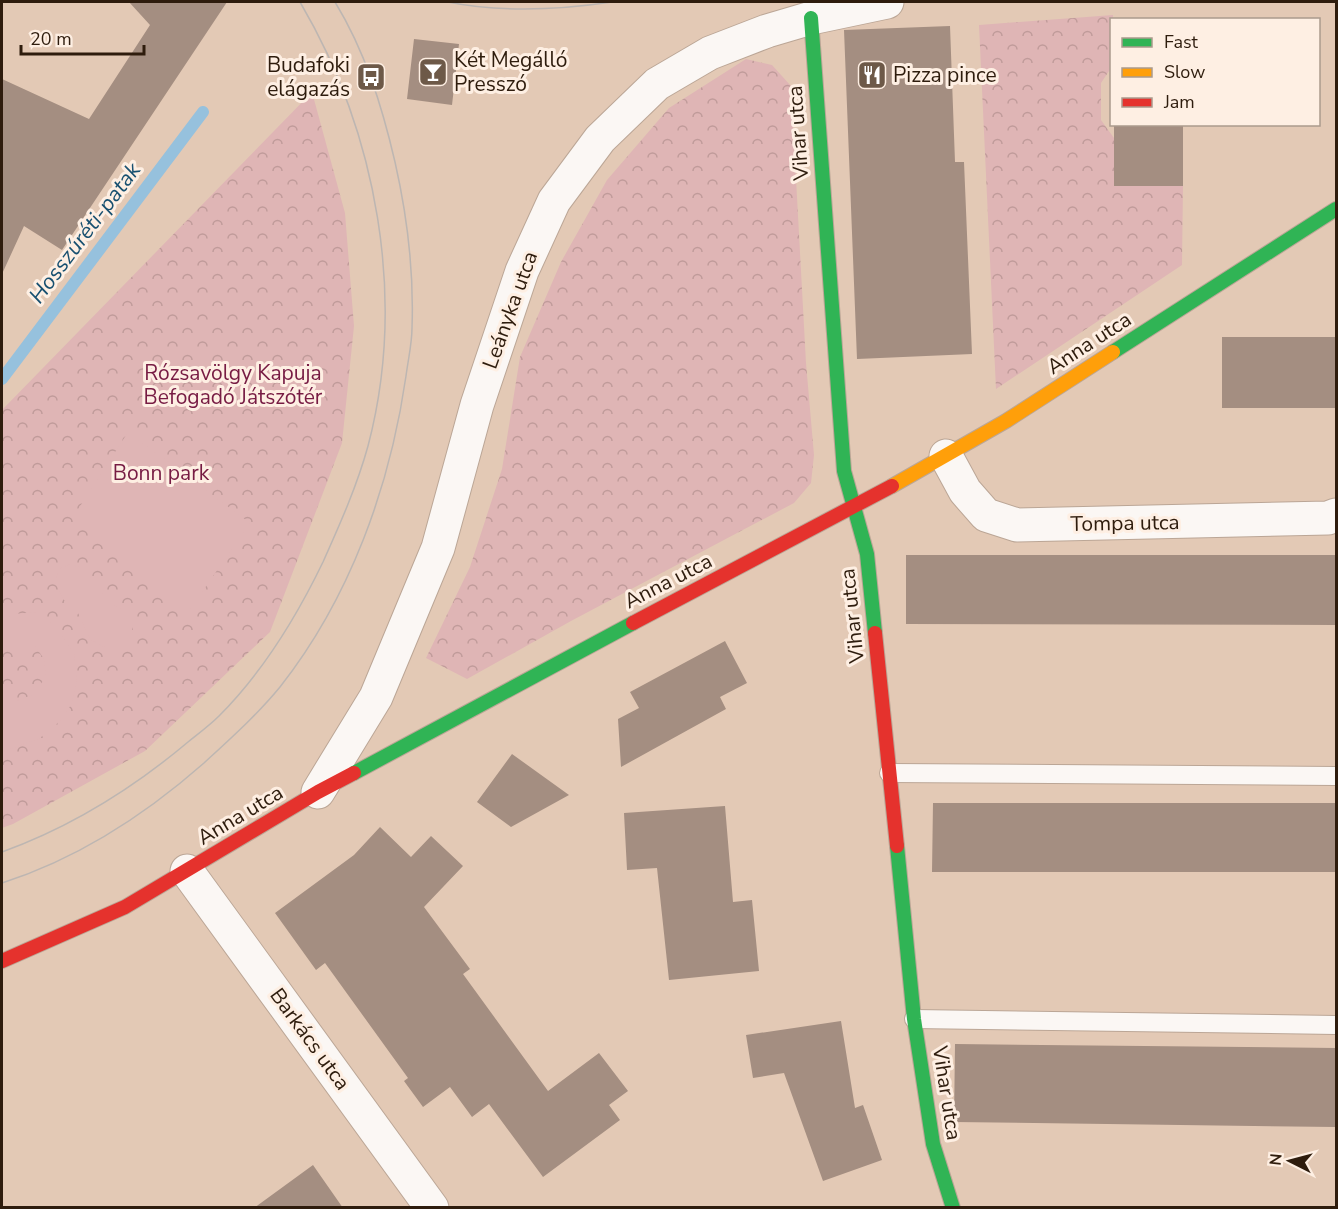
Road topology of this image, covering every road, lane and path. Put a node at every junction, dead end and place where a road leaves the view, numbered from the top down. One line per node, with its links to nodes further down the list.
1 (887, 2): 2 (street, Leányka utca)
2 (811, 18): 5 (street, Vihar utca); 9 (street, Leányka utca)
3 (1336, 209): 4 (street, Anna utca)
4 (946, 456): 5 (street, Anna utca); 6 (street, Tompa utca)
5 (854, 508): 7 (street, Vihar utca); 9 (street, Anna utca)
6 (1336, 515)
7 (889, 773): 8 (lane); 12 (street, Vihar utca)
8 (1336, 776)
9 (318, 792): 10 (street, Anna utca)
10 (187, 871): 11 (street, Anna utca); 14 (street, Barkács utca)
11 (2, 961)
12 (914, 1019): 13 (lane); 15 (street, Vihar utca)
13 (1336, 1025)
14 (432, 1208)
15 (953, 1208)

